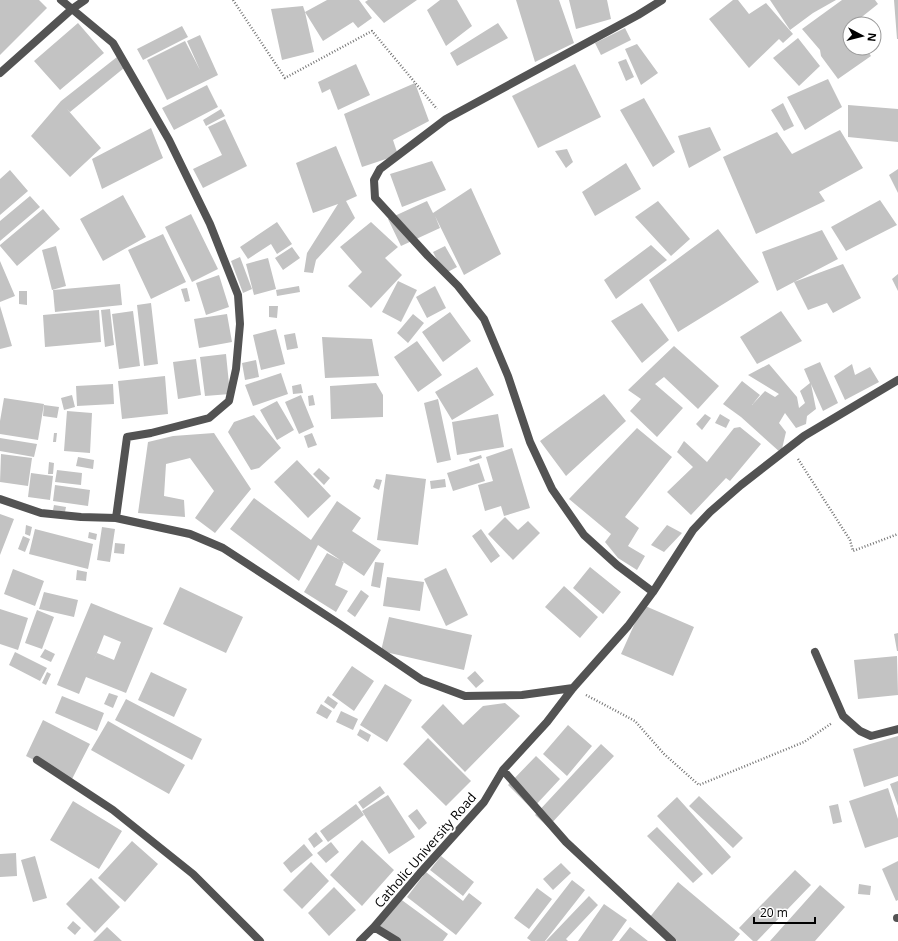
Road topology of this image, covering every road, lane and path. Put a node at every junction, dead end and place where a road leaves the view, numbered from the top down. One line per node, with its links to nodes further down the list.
1 (61, 0): 5 (street)
2 (84, 0): 5 (street)
3 (233, 0): 7 (path)
4 (662, 0): 7 (street)
5 (72, 8): 6 (street); 11 (street)
6 (0, 73)
7 (446, 119): 13 (street)
8 (898, 380): 9 (street, Catholic University Road)
9 (790, 447): 12 (path); 13 (street, Catholic University Road)
10 (0, 499): 11 (street)
11 (116, 518): 15 (street)
12 (898, 534)
13 (653, 592): 15 (street, Catholic University Road)
14 (816, 652): 16 (street)
15 (573, 688): 16 (path); 19 (street, Catholic University Road)
16 (843, 716): 17 (street)
17 (898, 729)
18 (37, 760): 21 (street)
19 (503, 770): 20 (street, Catholic University Road); 24 (street)
20 (374, 927): 22 (street, Catholic University Road); 23 (street)
21 (260, 941)
22 (360, 941)
23 (397, 941)
24 (672, 941)

